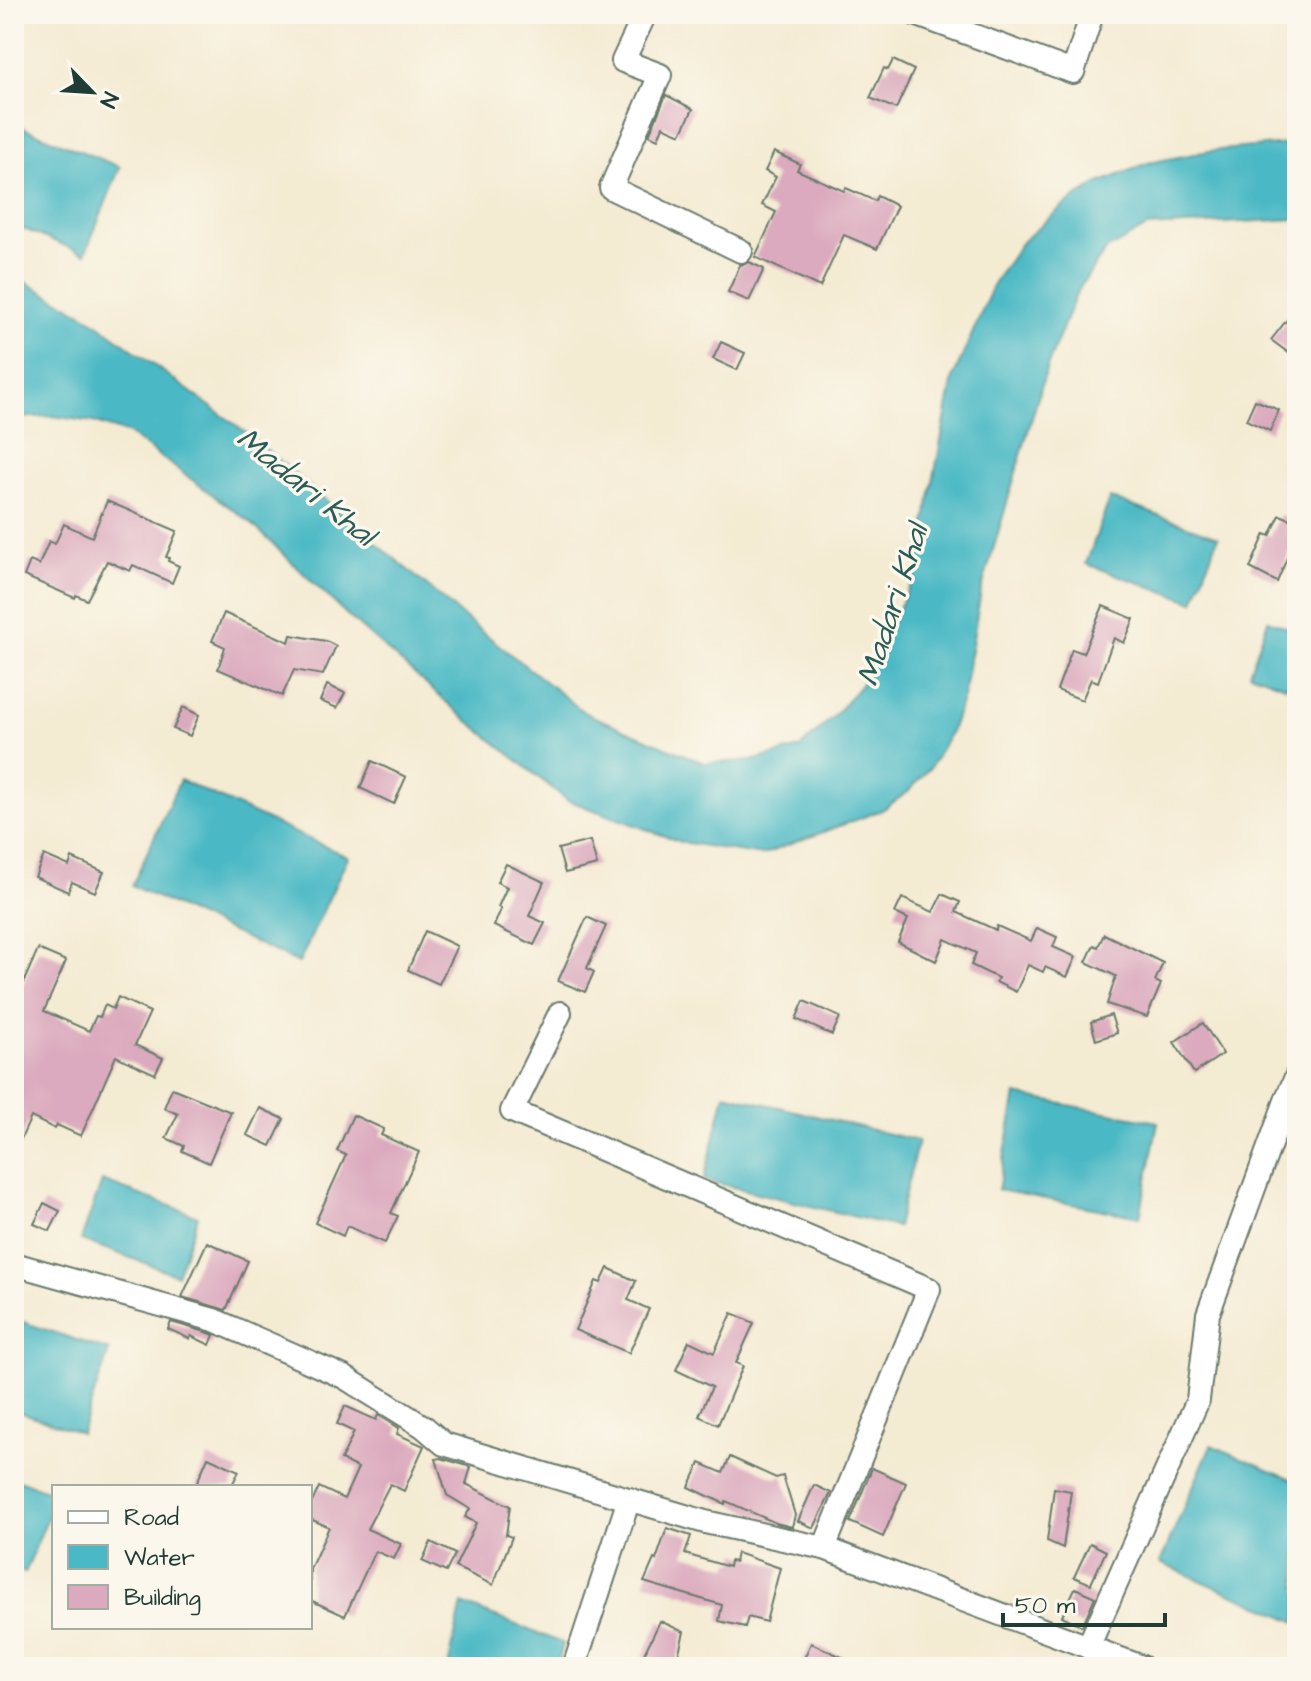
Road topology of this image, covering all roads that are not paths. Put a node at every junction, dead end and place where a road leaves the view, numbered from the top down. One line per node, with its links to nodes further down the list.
1 (645, 14): 4 (street)
2 (915, 14): 3 (street)
3 (1092, 14)
4 (741, 251)
5 (560, 1013): 10 (street)
6 (1297, 1075): 7 (street)
7 (1292, 1099): 11 (street)
8 (14, 1264): 9 (street)
9 (629, 1499): 10 (street); 12 (street)
10 (824, 1548): 11 (street)
11 (1088, 1647): 13 (street)
12 (574, 1667)
13 (1142, 1667)

